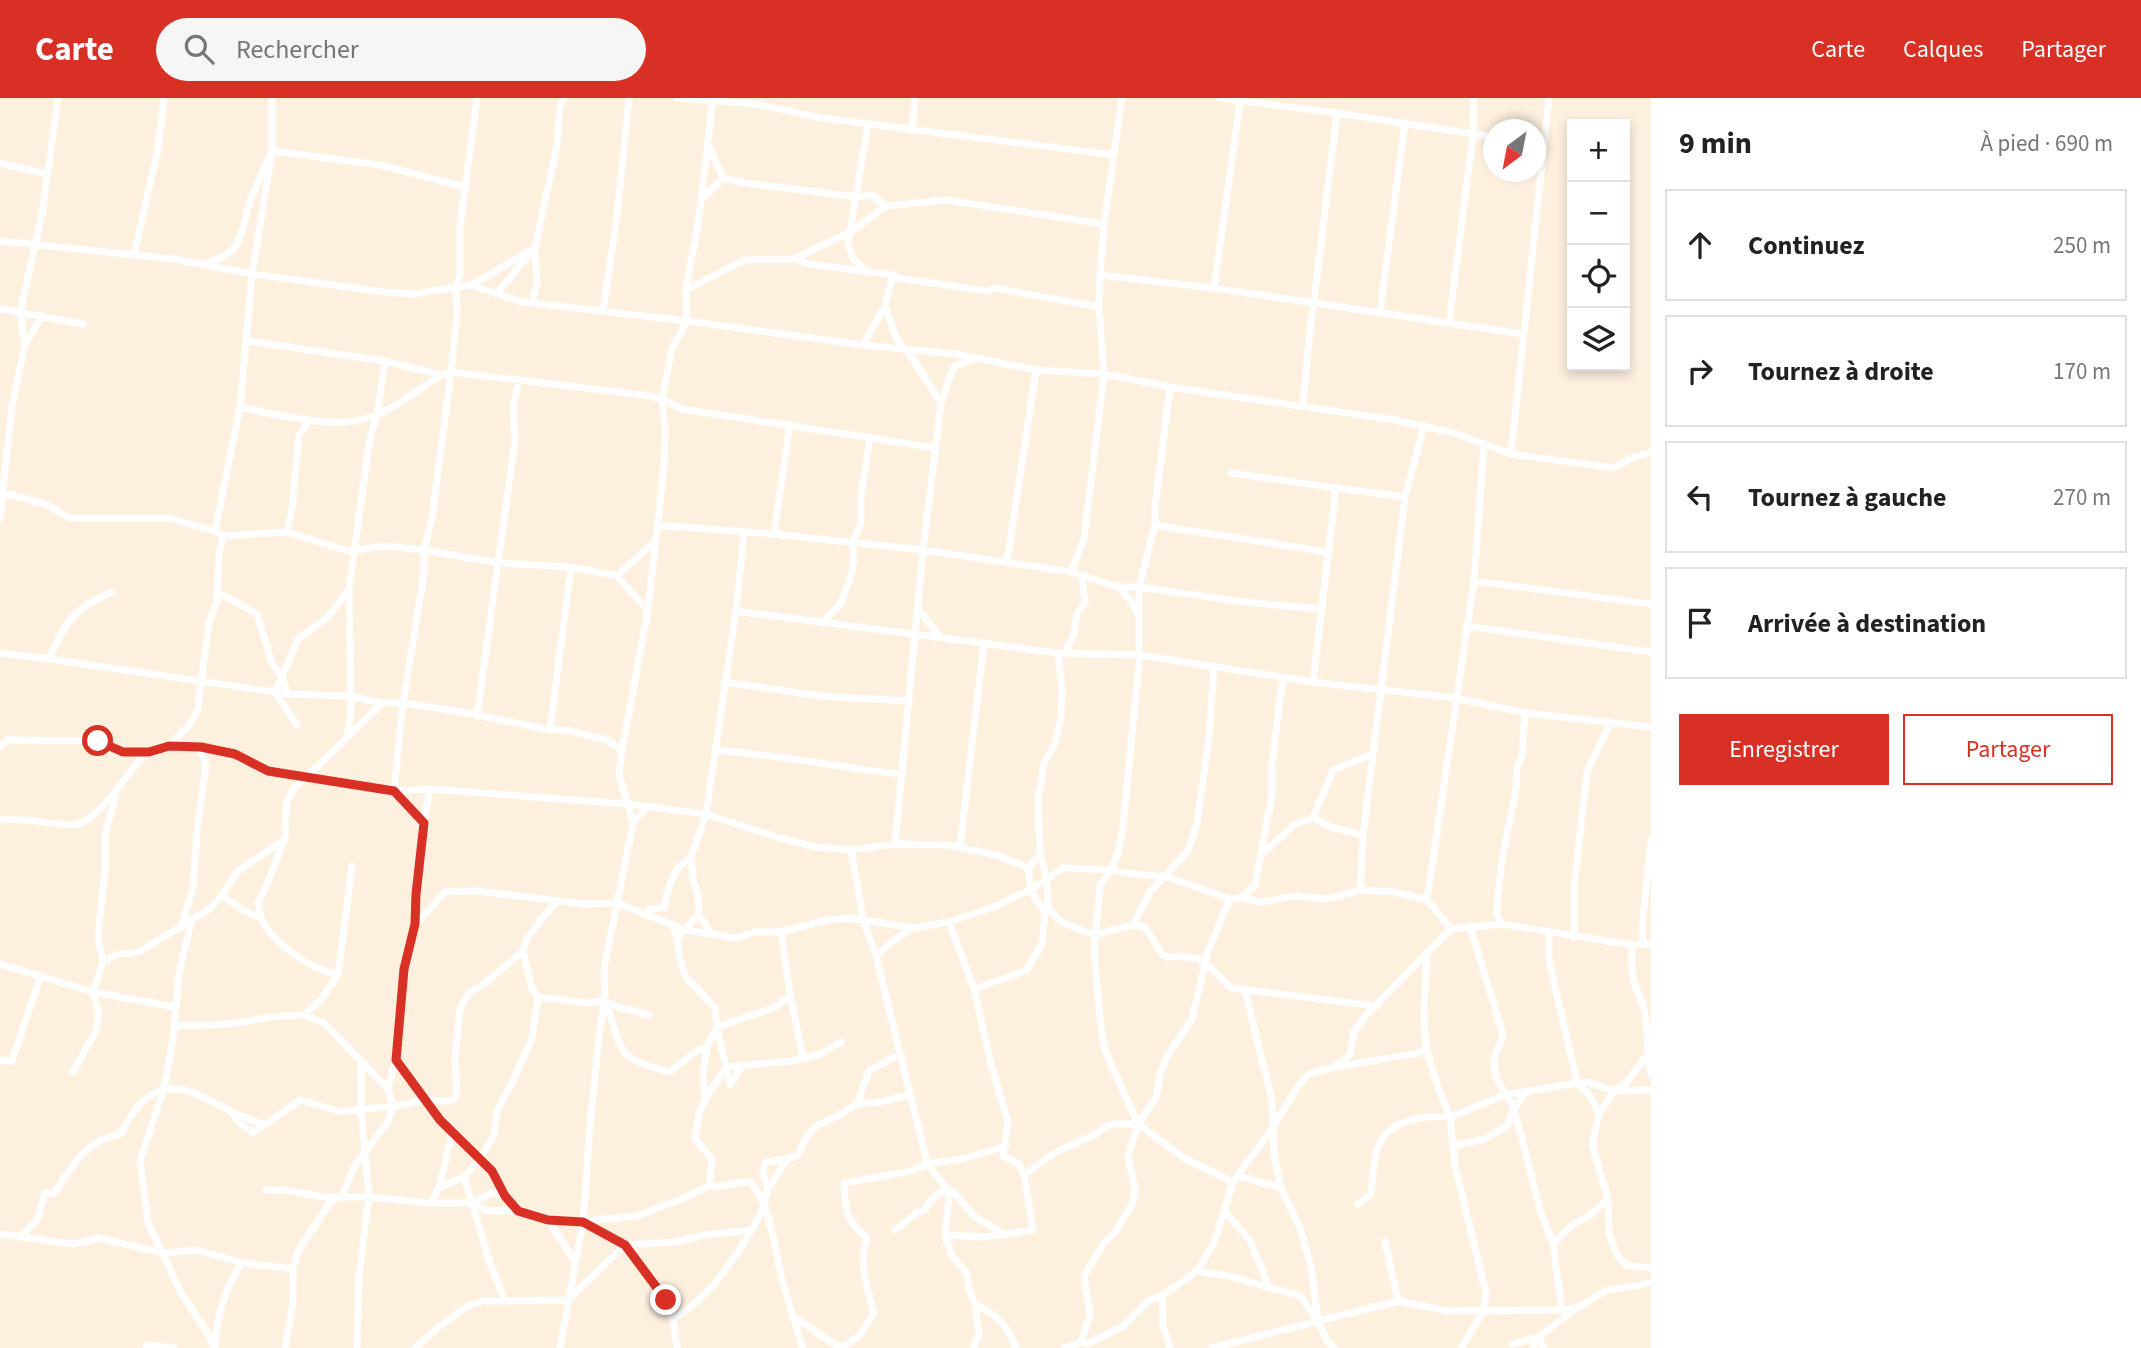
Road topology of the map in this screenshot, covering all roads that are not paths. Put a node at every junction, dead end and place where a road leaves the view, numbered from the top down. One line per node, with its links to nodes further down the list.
1 (58, 98): 27 (street)
2 (164, 98): 39 (street)
3 (272, 98): 24 (street)
4 (477, 98): 30 (street)
5 (565, 98): 38 (street)
6 (629, 98): 56 (street)
7 (677, 98): 8 (street)
8 (713, 98): 19 (street); 23 (street)
9 (915, 98): 20 (street)
10 (1122, 98): 25 (street)
11 (1219, 98): 14 (street)
12 (1474, 98): 21 (street)
13 (1549, 98): 17 (street)
14 (1240, 102): 15 (street); 48 (street)
15 (1285, 102): 16 (street)
16 (1337, 113): 18 (street); 52 (street)
17 (1544, 119)
18 (1405, 123): 21 (street); 57 (street)
19 (868, 124): 20 (street); 31 (street)
20 (912, 130): 25 (street)
21 (1473, 135): 22 (street); 61 (street)
22 (1483, 136)
23 (708, 144): 28 (street); 32 (street)
24 (272, 151): 30 (street); 41 (street); 43 (street)
25 (1114, 155): 34 (street)
26 (0, 163): 27 (street)
27 (46, 174): 37 (street)
28 (723, 178): 31 (street); 32 (street)
29 (1535, 182): 63 (street)
30 (465, 187): 47 (street)
31 (858, 197): 33 (street); 35 (street)
32 (701, 201): 49 (street)
33 (886, 205): 34 (street); 35 (street)
34 (1104, 224): 45 (street)
35 (851, 232): 40 (street); 42 (street)
36 (0, 241): 37 (street)
37 (34, 243): 39 (street); 58 (street)
38 (536, 248): 46 (street); 50 (street); 51 (street)
39 (134, 254): 41 (street)
40 (793, 259): 42 (street); 49 (street)
41 (202, 264): 43 (street)
42 (866, 271): 44 (street)
43 (252, 274): 47 (street); 64 (street)
44 (893, 275): 53 (street); 54 (street)
45 (1100, 275): 48 (street); 54 (street)
46 (471, 285): 47 (street); 50 (street)
47 (456, 287): 71 (street)
48 (1214, 288): 52 (street)
49 (686, 290): 60 (street)
50 (497, 293): 51 (street)
51 (532, 303): 56 (street)
52 (1314, 303): 57 (street); 78 (street)
53 (885, 306): 66 (street); 67 (street)
54 (1099, 307): 72 (street)
55 (0, 309): 58 (street)
56 (603, 311): 60 (street)
57 (1380, 312): 61 (street)
58 (20, 313): 59 (street); 65 (street)
59 (42, 316): 62 (street); 65 (street)
60 (687, 321): 66 (street); 76 (street)
61 (1449, 323): 63 (street)
62 (83, 324)
63 (1522, 334): 88 (street)
64 (247, 341): 69 (street); 79 (street)
65 (25, 345): 91 (street)
66 (863, 345): 67 (street)
67 (904, 350): 68 (street); 77 (street)
68 (975, 358): 70 (street); 77 (street)
69 (385, 361): 73 (street); 80 (street)
70 (1036, 370): 72 (street); 107 (street)
71 (451, 372): 73 (street); 74 (street); 103 (street)
72 (1104, 374): 75 (street); 110 (street)
73 (442, 375): 80 (street)
74 (519, 380): 76 (street); 108 (street)
75 (1170, 387): 78 (street); 95 (street)
76 (662, 399): 82 (street); 94 (street)
77 (941, 403): 86 (street)
78 (1303, 405): 83 (street)
79 (240, 407): 81 (street); 96 (street)
80 (377, 415): 81 (street); 105 (street)
81 (309, 422): 97 (street)
82 (790, 424): 84 (street); 99 (street)
83 (1424, 426): 85 (street); 92 (street)
84 (870, 438): 86 (street); 102 (street)
85 (1484, 444): 88 (street); 113 (street)
86 (936, 448): 104 (street)
87 (1651, 452): 88 (street)
88 (1511, 454)
89 (1231, 473): 90 (street)
90 (1336, 488): 92 (street); 106 (street)
91 (1, 492): 93 (street); 96 (street)
92 (1405, 497): 141 (street)
93 (0, 518)
94 (657, 525): 98 (street); 101 (street)
95 (1155, 525): 106 (street); 115 (street)
96 (215, 531): 100 (street)
97 (287, 532): 100 (street); 105 (street)
98 (744, 533): 99 (street); 123 (street)
99 (774, 534): 102 (street)
100 (223, 536): 118 (street)
101 (656, 540): 111 (street); 122 (street)
102 (852, 542): 104 (street); 125 (street)
103 (424, 550): 105 (street); 108 (street); 148 (street)
104 (923, 550): 107 (street); 120 (street)
105 (354, 551): 116 (street)
106 (1327, 552): 121 (street)
107 (1007, 562): 110 (street)
108 (498, 563): 109 (street); 150 (street)
109 (571, 568): 111 (street); 154 (street)
110 (1071, 572): 112 (street)
111 (617, 576): 122 (street)
112 (1082, 577): 114 (street); 130 (street)
113 (1474, 581): 119 (street); 126 (street)
114 (1118, 587): 115 (street); 124 (street)
115 (1139, 587): 121 (street); 124 (street)
116 (349, 589): 136 (street); 144 (street)
117 (112, 592): 134 (street)
118 (217, 592): 136 (street); 138 (street)
119 (1651, 604)
120 (918, 609): 127 (street); 128 (street)
121 (1321, 609): 140 (street)
122 (648, 610): 160 (street)
123 (736, 611): 125 (street); 139 (street)
124 (1139, 615): 133 (street)
125 (824, 621): 127 (street)
126 (1466, 626): 131 (street); 145 (street)
127 (916, 633): 128 (street); 146 (street)
128 (939, 636): 129 (street)
129 (984, 643): 130 (street); 180 (street)
130 (1061, 652): 133 (street); 182 (street)
131 (1651, 652)
132 (0, 653): 134 (street)
133 (1139, 654): 135 (street); 187 (street)
134 (49, 659): 138 (street)
135 (1214, 667): 137 (street); 188 (street)
136 (282, 677): 142 (street); 143 (street)
137 (1283, 677): 140 (street); 183 (street)
138 (202, 680): 142 (street); 157 (street)
139 (724, 682): 146 (street); 161 (street)
140 (1312, 682): 141 (street)
141 (1381, 689): 145 (street); 163 (street)
142 (275, 692): 143 (street); 152 (street)
143 (288, 694): 144 (street)
144 (349, 696): 147 (street); 155 (street)
145 (1455, 698): 149 (street); 195 (street)
146 (908, 701): 164 (street)
147 (382, 703): 148 (street); 155 (street)
148 (402, 703): 150 (street); 167 (street)
149 (1525, 713): 151 (street); 206 (street)
150 (477, 716): 154 (street)
151 (1611, 722): 153 (street); 217 (street)
152 (297, 725)
153 (1651, 727)
154 (550, 730): 160 (street)
155 (347, 737): 165 (street)
156 (4, 740): 158 (street); 162 (street)
157 (169, 746): 159 (street); 162 (street)
158 (0, 747)
159 (201, 747): 165 (street); 209 (street)
160 (622, 750): 169 (street)
161 (715, 750): 164 (street); 171 (street)
162 (149, 752): 168 (street)
163 (1373, 754): 172 (street); 176 (street)
164 (900, 774): 179 (street)
165 (306, 778): 167 (street); 177 (street)
166 (430, 789): 167 (street); 169 (street); 175 (street)
167 (394, 791): 175 (street)
168 (117, 793): 173 (street); 224 (street)
169 (627, 804): 170 (street); 174 (street)
170 (647, 807): 171 (street); 174 (street)
171 (706, 814): 181 (street); 184 (street)
172 (1312, 818): 176 (street); 183 (street)
173 (0, 820)
174 (633, 822): 197 (street)
175 (424, 823): 205 (street)
176 (1363, 835): 191 (street)
177 (285, 839): 192 (street); 200 (street)
178 (1651, 839): 219 (street)
179 (895, 844): 180 (street); 181 (street)
180 (960, 847): 186 (street)
181 (851, 850): 202 (street)
182 (1040, 853): 186 (street); 189 (street)
183 (1259, 856): 193 (street)
184 (691, 857): 198 (street); 199 (street)
185 (352, 866): 228 (street)
186 (1030, 868): 190 (street)
187 (1111, 870): 188 (street); 189 (street); 216 (street)
188 (1167, 877): 194 (street); 207 (street)
189 (1047, 879): 190 (street); 216 (street)
190 (1030, 890): 203 (street); 229 (street)
191 (1360, 890): 193 (street); 195 (street)
192 (222, 895): 200 (street); 201 (street)
193 (1242, 898): 194 (street)
194 (1230, 899): 225 (street)
195 (1427, 900): 211 (street)
196 (558, 901): 197 (street); 205 (street); 221 (street)
197 (617, 903): 198 (street); 234 (street)
198 (644, 914): 204 (street)
199 (698, 914): 212 (street); 215 (street)
200 (261, 918): 228 (street)
201 (192, 919): 209 (street); 236 (street)
202 (863, 919): 210 (street); 213 (street); 223 (street)
203 (950, 922): 210 (street); 229 (street)
204 (671, 923): 212 (street); 218 (street)
205 (415, 924): 249 (street)
206 (1502, 924): 208 (street); 214 (street)
207 (1133, 925): 216 (street); 225 (street)
208 (1470, 926): 211 (street); 262 (street)
209 (181, 928): 224 (street)
210 (913, 929): 223 (street)
211 (1451, 929): 222 (street)
212 (685, 930): 215 (street); 218 (street)
213 (781, 932): 215 (street); 232 (street)
214 (1549, 933): 217 (street); 255 (street)
215 (711, 934)
216 (1094, 935): 271 (street)
217 (1574, 937): 220 (street)
218 (677, 938): 240 (street)
219 (1647, 944): 220 (street)
220 (1632, 945): 246 (street)
221 (523, 951): 233 (street); 263 (street)
222 (1427, 952): 235 (street); 243 (street)
223 (876, 956): 244 (street)
224 (103, 962): 231 (street)
225 (1206, 963): 230 (street); 271 (street)
226 (0, 964): 227 (street)
227 (41, 975): 231 (street); 247 (street)
228 (338, 975): 238 (street)
229 (974, 989): 274 (street)
230 (1245, 991): 235 (street); 272 (street)
231 (93, 992): 236 (street); 253 (street)
232 (790, 994): 240 (street); 245 (street)
233 (538, 996): 234 (street); 277 (street)
234 (606, 1001): 237 (street); 242 (street); 300 (street)
235 (1376, 1006): 252 (street)
236 (174, 1007): 239 (street)
237 (649, 1014)
238 (304, 1015): 239 (street); 248 (street)
239 (174, 1026): 256 (street)
240 (717, 1027): 242 (street); 251 (street)
241 (841, 1042): 245 (street)
242 (707, 1046): 264 (street)
243 (1427, 1048): 252 (street); 270 (street)
244 (901, 1053): 261 (street); 265 (street)
245 (803, 1057): 250 (street)
246 (1646, 1057): 254 (street); 259 (street)
247 (0, 1060)
248 (361, 1060): 257 (street); 268 (street)
249 (396, 1060): 257 (street); 263 (street)
250 (741, 1066): 251 (street); 251 (street)
251 (727, 1068): 264 (street)
252 (1332, 1068): 272 (street)
253 (73, 1072)
254 (1651, 1074)
255 (1577, 1083): 259 (street); 260 (street); 269 (street)
256 (164, 1088): 268 (street); 306 (street); 310 (street)
257 (388, 1089): 266 (street)
258 (1651, 1090): 259 (street)
259 (1614, 1091): 269 (street)
260 (1526, 1092): 262 (street); 267 (street)
261 (909, 1095): 265 (street); 279 (street)
262 (1505, 1096): 267 (street); 270 (street)
263 (425, 1100): 266 (street); 273 (street)
264 (705, 1100): 283 (street)
265 (857, 1104): 278 (street)
266 (393, 1107): 268 (street); 276 (street)
267 (1514, 1108): 275 (street); 308 (street)
268 (362, 1109): 276 (street)
269 (1599, 1114): 292 (street)
270 (1450, 1117): 275 (street); 295 (street)
271 (1139, 1124): 280 (street); 282 (street); 332 (street)
272 (1273, 1127): 282 (street); 286 (street)
273 (453, 1133): 277 (street); 284 (street)
274 (1006, 1146): 279 (street); 280 (street)
275 (1453, 1146): 324 (street)
276 (366, 1152): 289 (street); 291 (street)
277 (481, 1158): 281 (street); 290 (street)
278 (788, 1158): 287 (street); 287 (street)
279 (928, 1164): 285 (street); 343 (street)
280 (1024, 1175): 303 (street)
281 (464, 1177): 284 (street); 294 (street)
282 (1236, 1179): 286 (street); 298 (street)
283 (709, 1186): 296 (street); 300 (street)
284 (441, 1187): 293 (street)
285 (947, 1188): 302 (street); 303 (street); 305 (street)
286 (1281, 1188): 328 (street)
287 (768, 1189): 296 (street)
288 (266, 1190): 289 (street)
289 (342, 1196): 291 (street); 314 (street)
290 (505, 1196): 294 (street); 297 (street)
291 (369, 1197): 293 (street); 338 (street)
292 (1608, 1199): 308 (street); 313 (street)
293 (431, 1203): 294 (street)
294 (471, 1203): 297 (street); 319 (street)
295 (1358, 1204)
296 (763, 1208): 301 (street); 326 (street)
297 (518, 1211): 299 (street)
298 (1225, 1212): 315 (street); 317 (street)
299 (548, 1220): 300 (street); 311 (street)
300 (583, 1222): 309 (street); 311 (street)
301 (752, 1230): 309 (street); 327 (street)
302 (895, 1230)
303 (1000, 1233): 305 (street)
304 (0, 1234): 306 (street)
305 (945, 1234): 322 (street)
306 (21, 1236): 310 (street)
307 (1385, 1241): 321 (street)
308 (1553, 1244): 325 (street)
309 (625, 1245): 320 (street); 327 (street)
310 (163, 1253): 312 (street); 336 (street)
311 (575, 1262): 320 (street)
312 (243, 1263): 314 (street); 336 (street)
313 (1651, 1268)
314 (293, 1269): 337 (street)
315 (1197, 1271): 317 (street); 318 (street)
316 (1651, 1283): 323 (street)
317 (1269, 1287): 328 (street)
318 (1162, 1296): 332 (street); 347 (street)
319 (504, 1299): 320 (street); 339 (street)
320 (568, 1300): 340 (street)
321 (1398, 1301): 324 (street); 328 (street)
322 (975, 1304): 344 (street); 345 (street)
323 (1579, 1307): 325 (street); 329 (street)
324 (1485, 1310): 325 (street); 351 (street)
325 (1562, 1310)
326 (793, 1316): 342 (street); 343 (street)
327 (673, 1319): 341 (street)
328 (1318, 1321): 330 (street); 333 (street)
329 (1538, 1337): 331 (street); 352 (street); 353 (street)
330 (1244, 1339): 348 (street); 349 (street)
331 (1513, 1344)
332 (1086, 1345): 346 (street)
333 (1325, 1345): 350 (street)
334 (146, 1348): 335 (street)
335 (174, 1348)
336 (214, 1348)
337 (285, 1348)
338 (357, 1348)
339 (415, 1348)
340 (560, 1348)
341 (677, 1348)
342 (803, 1348)
343 (840, 1348)
344 (973, 1348)
345 (1016, 1348)
346 (1064, 1348)
347 (1170, 1348)
348 (1212, 1348)
349 (1247, 1348)
350 (1334, 1348)
351 (1461, 1348)
352 (1533, 1348)
353 (1544, 1348)

